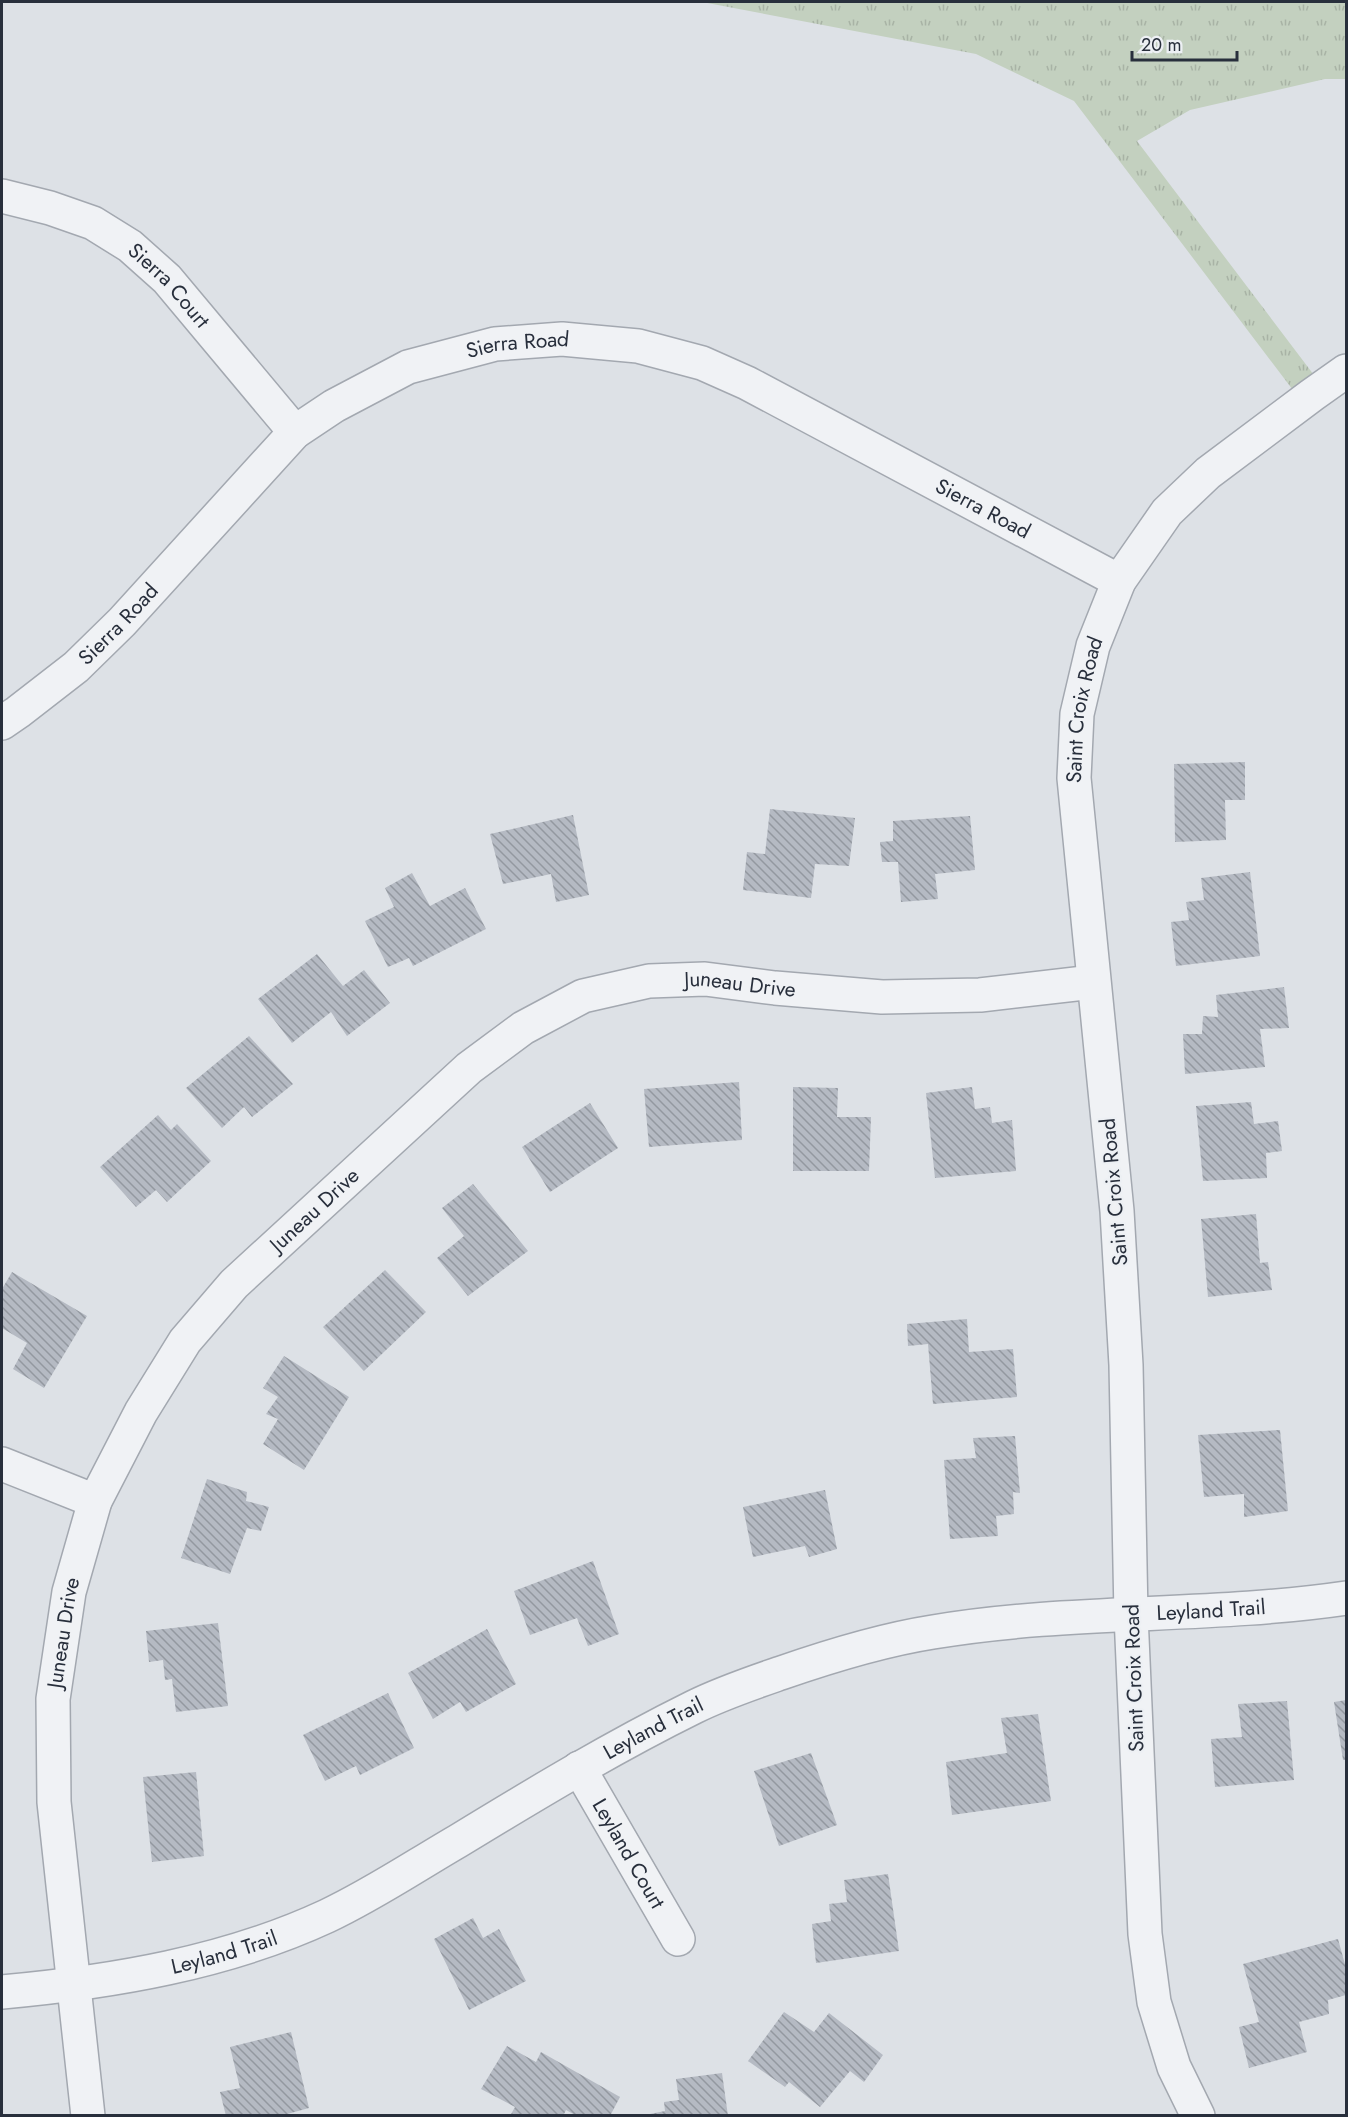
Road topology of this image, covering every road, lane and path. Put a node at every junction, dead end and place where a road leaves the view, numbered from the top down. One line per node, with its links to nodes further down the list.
1 (2, 196): 3 (street, Sierra Court)
2 (1347, 371): 4 (street, Saint Croix Road)
3 (295, 432): 4 (street, Sierra Road); 5 (street, Sierra Road)
4 (1119, 581): 6 (street, Saint Croix Road)
5 (2, 723)
6 (1093, 982): 8 (street, Juneau Drive); 10 (street, Saint Croix Road)
7 (2, 1464): 8 (street)
8 (95, 1501): 13 (street, Juneau Drive)
9 (1347, 1598): 10 (street, Leyland Trail)
10 (1131, 1615): 11 (street, Leyland Trail); 16 (street, Saint Croix Road)
11 (579, 1768): 12 (street, Leyland Court); 13 (street, Leyland Trail)
12 (678, 1939)
13 (73, 1986): 14 (street, Leyland Trail); 15 (street, Juneau Drive)
14 (2, 1992)
15 (88, 2115)
16 (1198, 2115)

